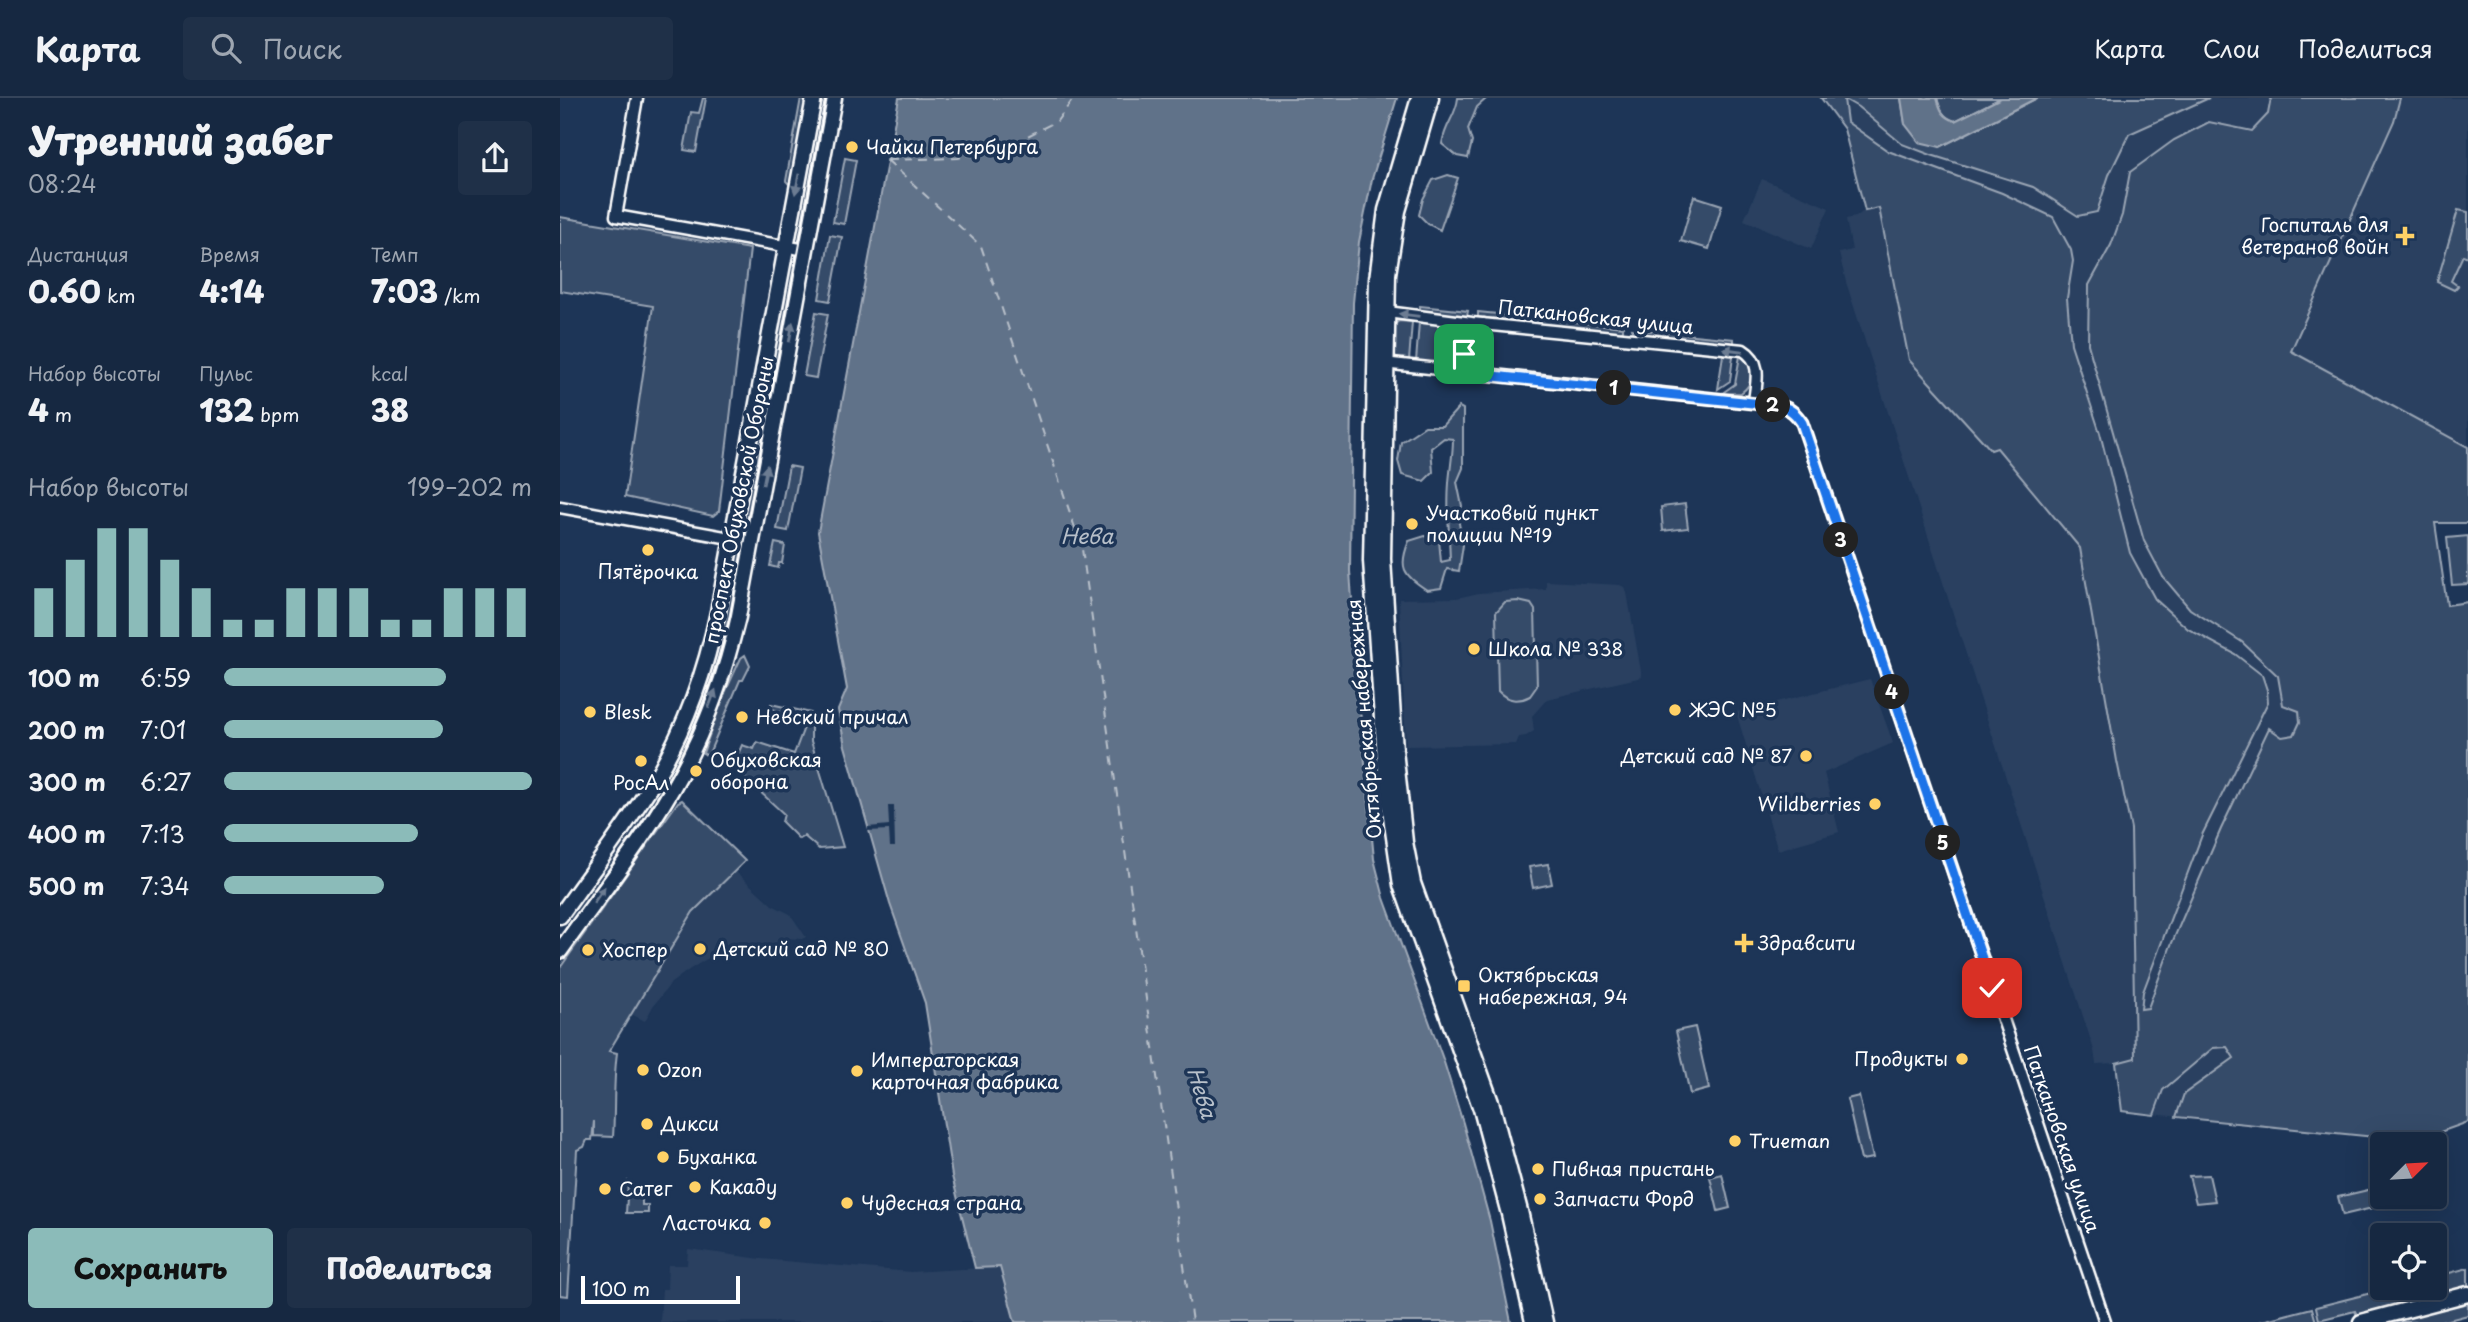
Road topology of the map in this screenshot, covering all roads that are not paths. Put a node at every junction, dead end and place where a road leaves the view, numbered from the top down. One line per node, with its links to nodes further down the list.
1 (637, 98): 6 (street)
2 (814, 98): 6 (main road, проспект Обуховской Обороны, one-way to 6)
3 (834, 98): 7 (main road, проспект Обуховской Обороны)
4 (1419, 98): 10 (main road, Октябрьская набережная)
5 (1431, 98): 8 (main road, Октябрьская набережная)
6 (786, 246): 7 (street); 14 (main road, проспект Обуховской Обороны)
7 (806, 250): 15 (main road, проспект Обуховской Обороны, one-way to 7)
8 (1387, 312): 9 (street, Паткановская улица, one-way to 8); 10 (main road, Октябрьская набережная)
9 (1485, 323): 11 (street); 12 (street, Паткановская улица, one-way to 9)
10 (1381, 363): 11 (street, Паткановская улица); 19 (main road, Октябрьская набережная); 20 (main road, Октябрьская набережная)
11 (1484, 375): 12 (street, Паткановская улица)
12 (1754, 402): 21 (street, Паткановская улица)
13 (560, 507): 14 (street)
14 (732, 538): 15 (street); 16 (main road, проспект Обуховской Обороны)
15 (752, 542): 17 (main road, проспект Обуховской Обороны, one-way to 15)
16 (560, 916)
17 (560, 951)
18 (2468, 1294): 22 (main road)
19 (1533, 1322)
20 (1545, 1322)
21 (2105, 1322)
22 (2361, 1322)

